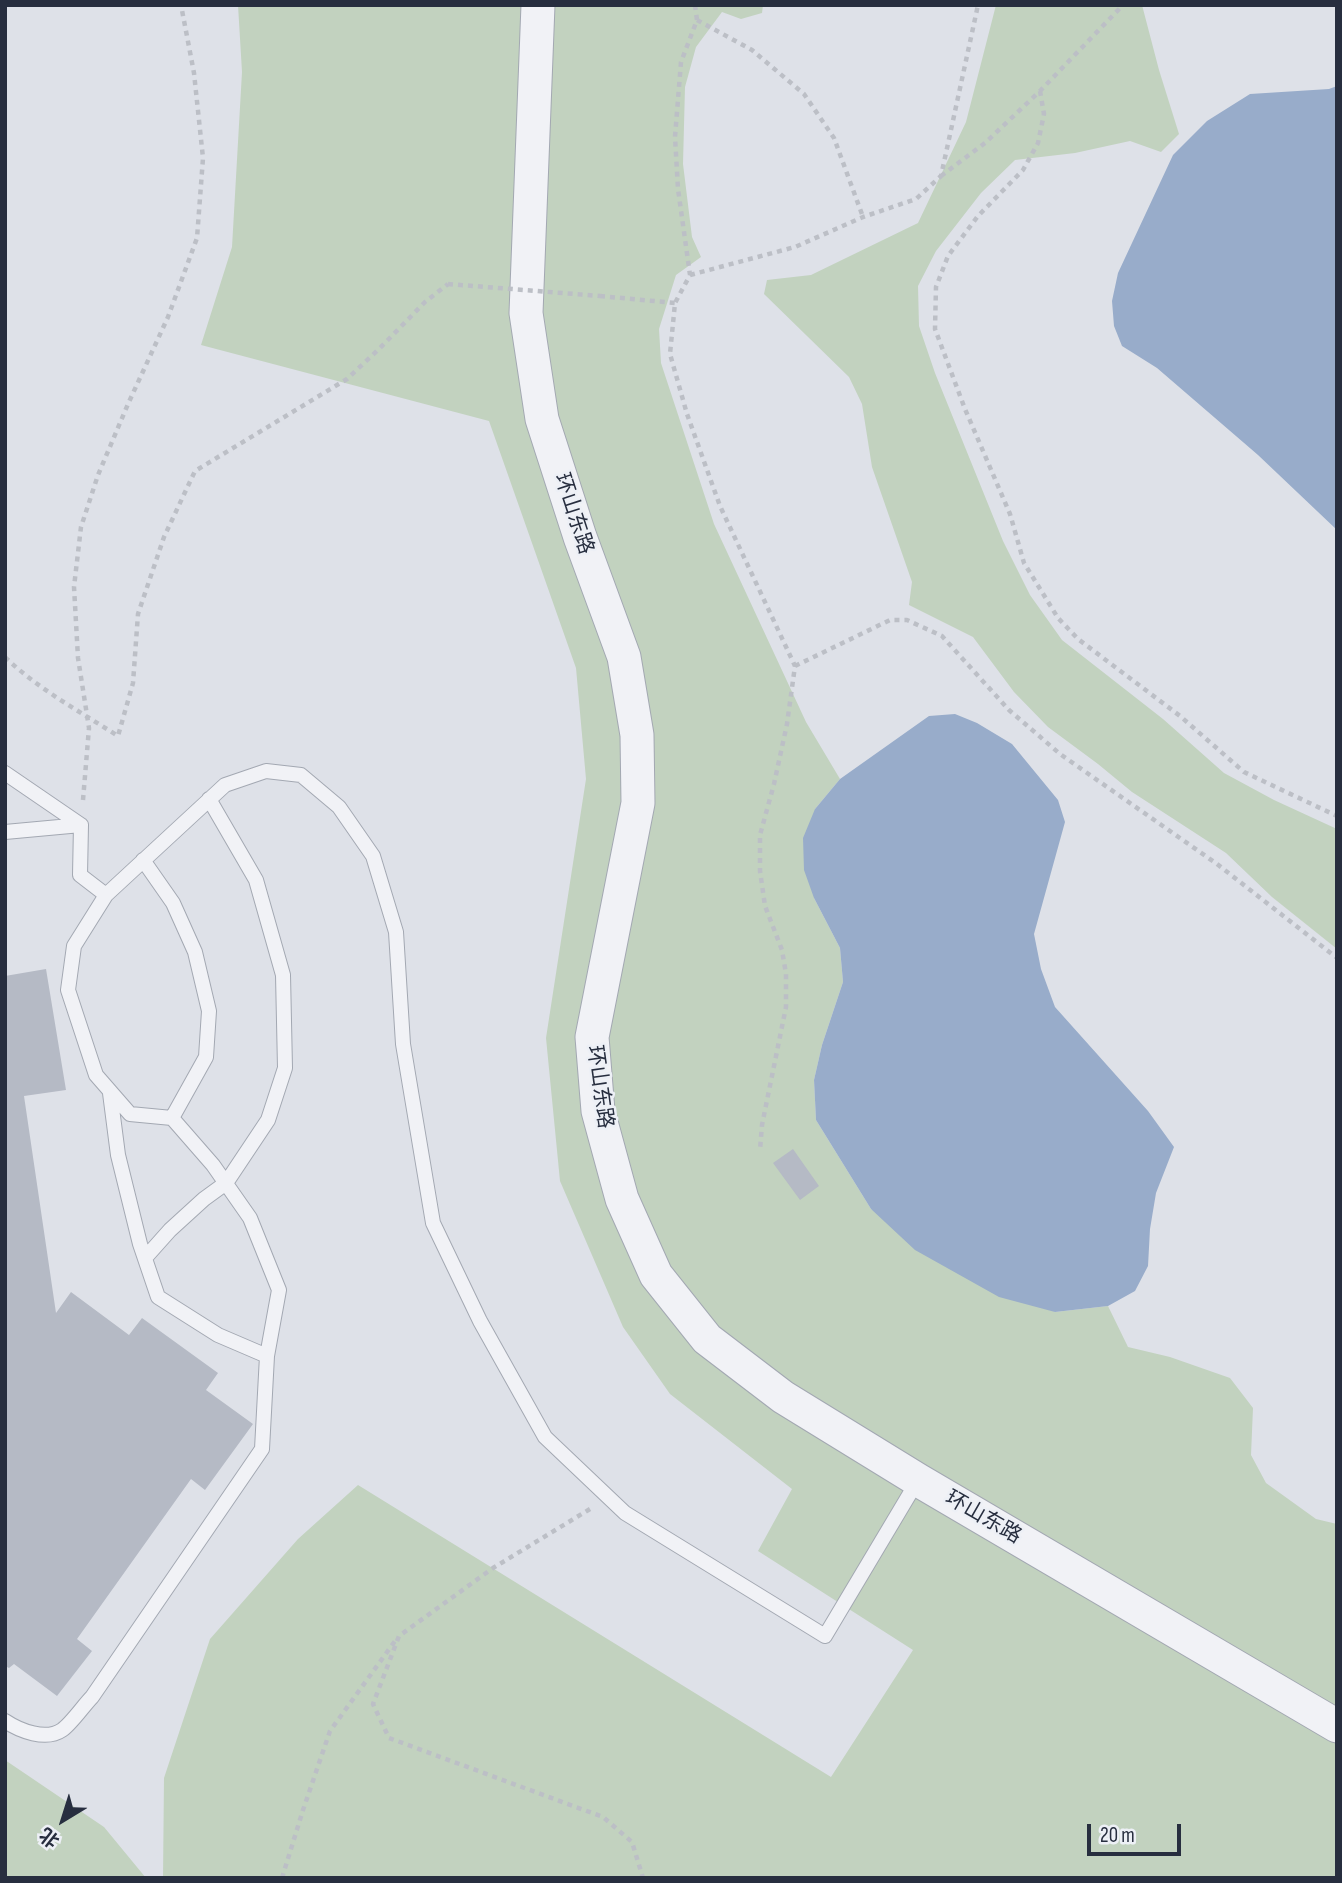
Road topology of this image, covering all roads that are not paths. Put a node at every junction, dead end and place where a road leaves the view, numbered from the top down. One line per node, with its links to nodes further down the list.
1 (538, 5): 13 (street, 环山东路)
2 (5, 773): 4 (lane)
3 (209, 799): 6 (lane); 10 (lane); 13 (lane)
4 (81, 825): 5 (lane); 7 (lane)
5 (5, 832)
6 (143, 860): 7 (lane); 9 (lane)
7 (106, 895): 8 (lane)
8 (110, 1092): 9 (lane); 11 (lane)
9 (172, 1118): 10 (lane)
10 (226, 1183): 11 (lane); 12 (lane)
11 (145, 1258): 12 (lane)
12 (267, 1356): 14 (lane)
13 (918, 1480): 15 (street, 环山东路)
14 (5, 1721)
15 (1337, 1726)

